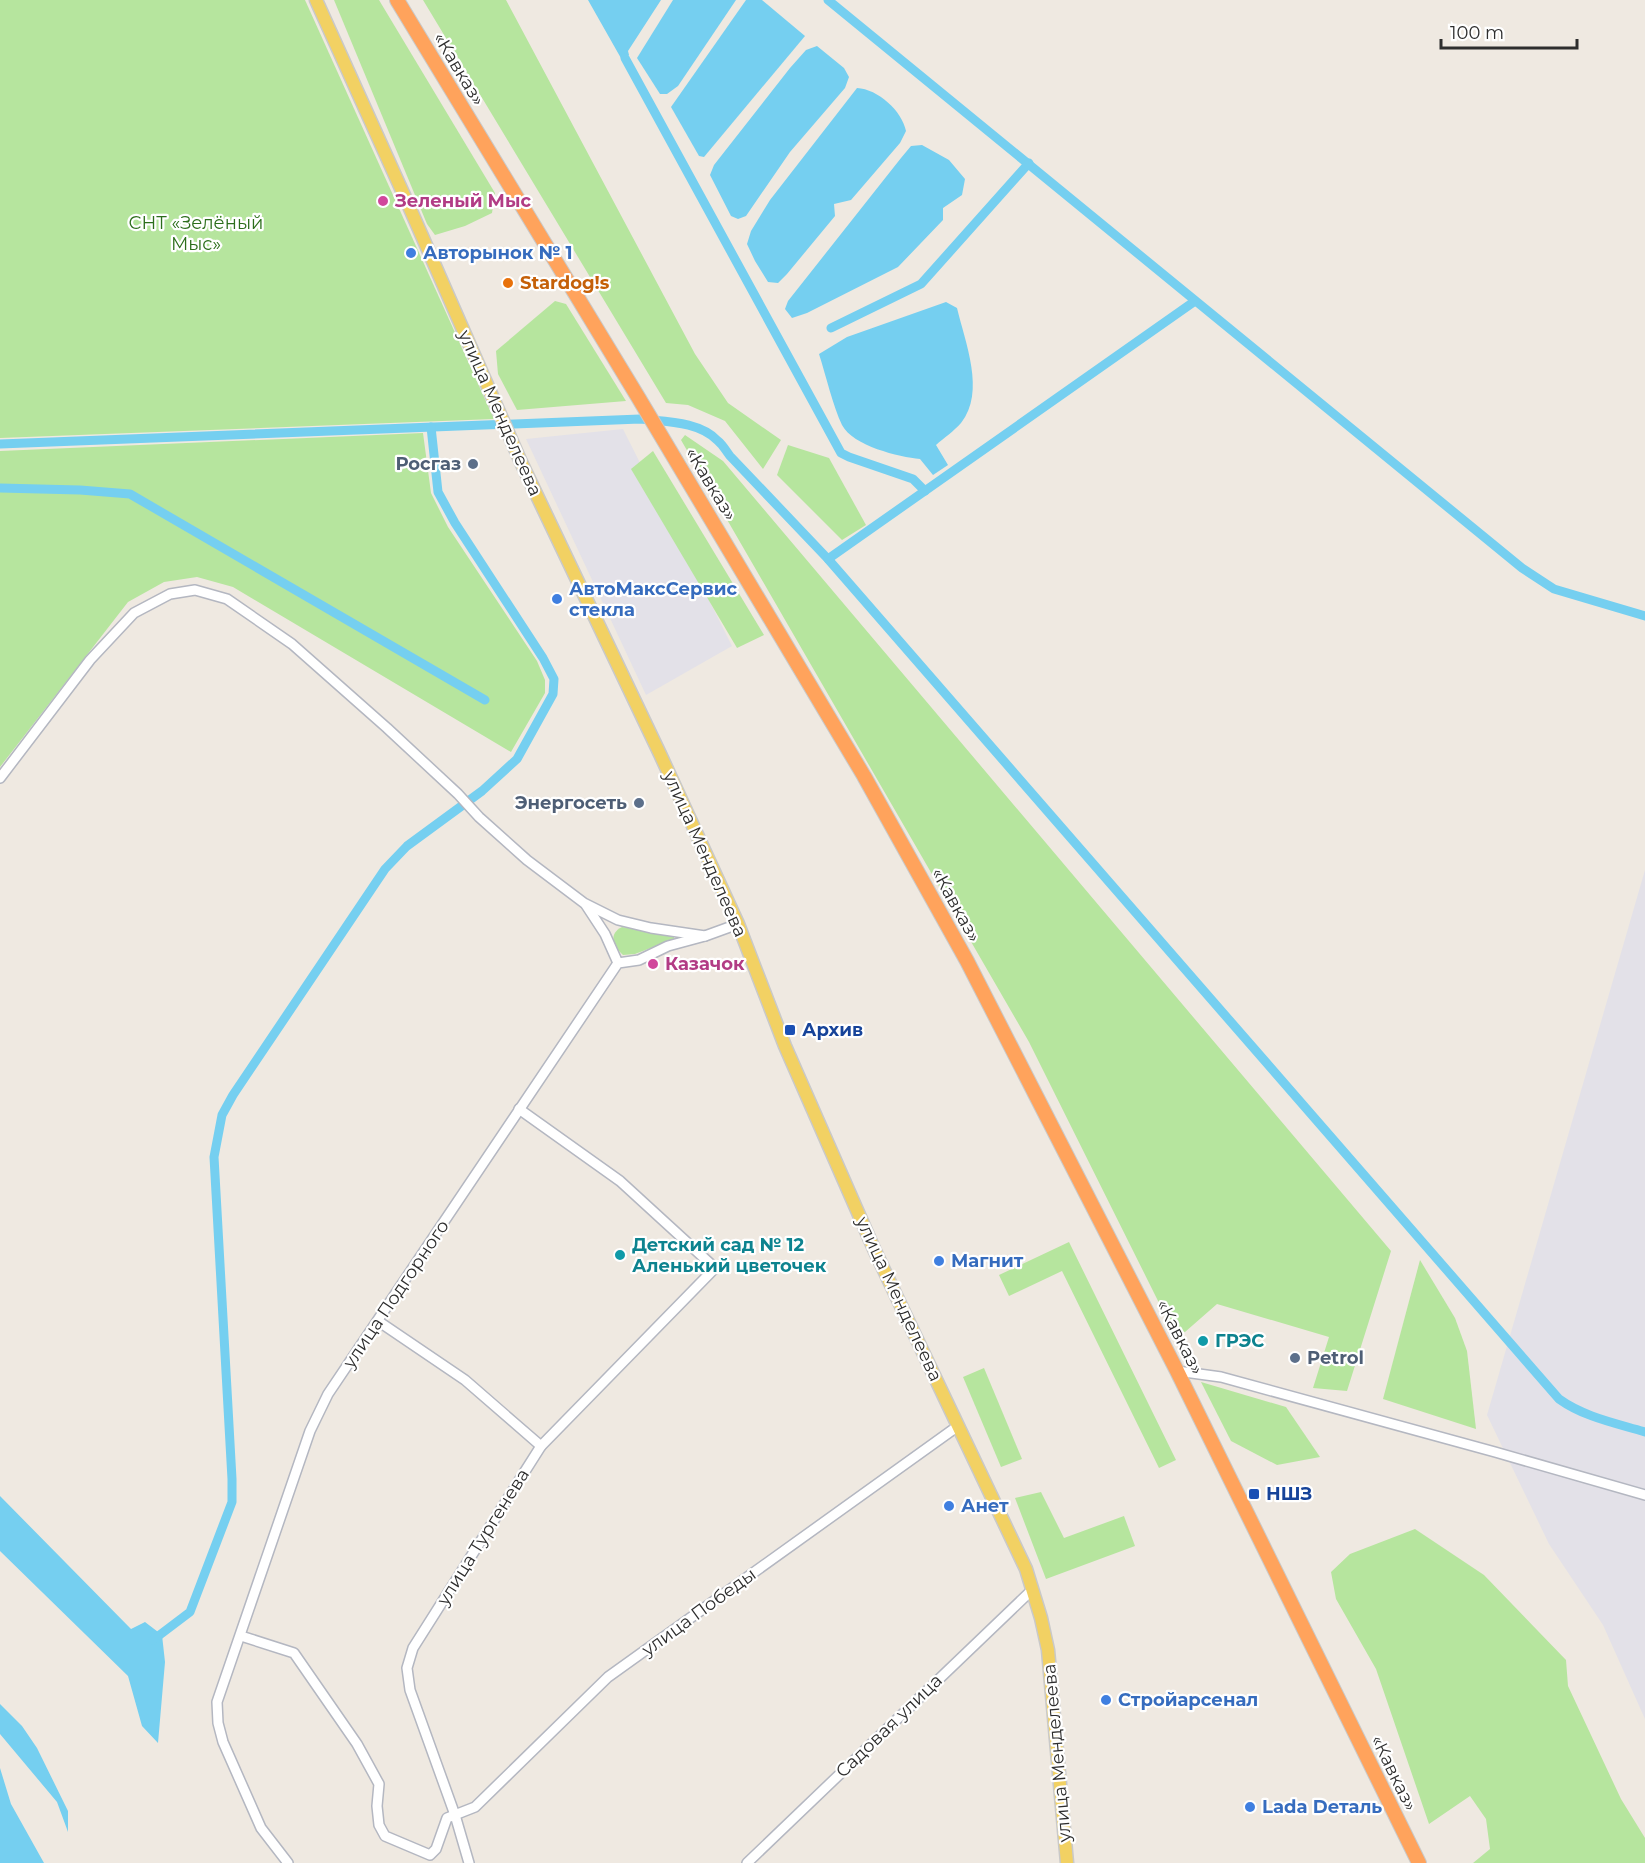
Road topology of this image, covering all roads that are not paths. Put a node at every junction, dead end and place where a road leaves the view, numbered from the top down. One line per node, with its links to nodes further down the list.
1 (316, 0): 5 (main road, улица Менделеева)
2 (397, 0): 10 (highway, «Кавказ»)
3 (0, 778): 4 (street)
4 (584, 903): 6 (street); 7 (street)
5 (738, 924): 6 (street); 11 (main road, улица Менделеева)
6 (705, 936): 7 (street)
7 (618, 963): 8 (street, улица Подгорного)
8 (519, 1109): 9 (street, улица Подгорного); 12 (street, улица Тургенева)
9 (378, 1321): 12 (street); 15 (street, улица Подгорного)
10 (1177, 1371): 13 (street); 21 (highway, «Кавказ»)
11 (958, 1426): 14 (main road, улица Менделеева); 16 (street, улица Победы)
12 (541, 1446): 16 (street, улица Тургенева)
13 (1645, 1495)
14 (1033, 1589): 19 (street, Садовая улица); 20 (main road, улица Менделеева)
15 (241, 1636): 16 (street); 17 (street, улица Подгорного)
16 (455, 1815): 18 (street, улица Тургенева)
17 (288, 1863)
18 (469, 1863)
19 (747, 1863)
20 (1066, 1863)
21 (1419, 1863)

